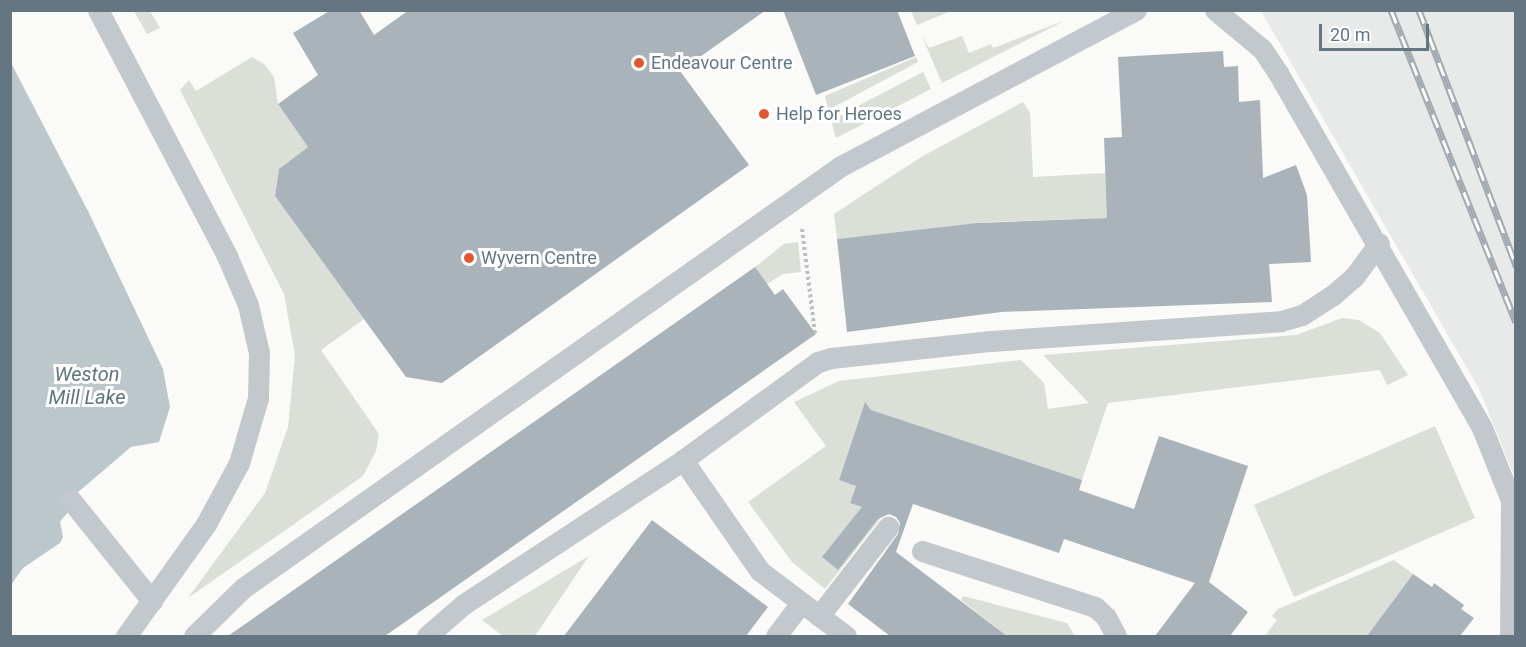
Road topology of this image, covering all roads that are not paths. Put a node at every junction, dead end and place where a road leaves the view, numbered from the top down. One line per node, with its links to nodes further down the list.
1 (98, 10): 9 (lane)
2 (1136, 10): 13 (lane)
3 (1215, 10): 4 (lane)
4 (1379, 243): 5 (lane); 18 (lane)
5 (683, 460): 10 (lane); 14 (lane)
6 (70, 499): 9 (lane)
7 (888, 527): 11 (lane)
8 (922, 551): 17 (lane)
9 (152, 601): 12 (lane)
10 (801, 603): 11 (lane); 15 (lane)
11 (819, 616): 16 (lane)
12 (126, 636)
13 (194, 636)
14 (427, 636)
15 (776, 636)
16 (846, 636)
17 (1116, 636)
18 (1510, 636)

